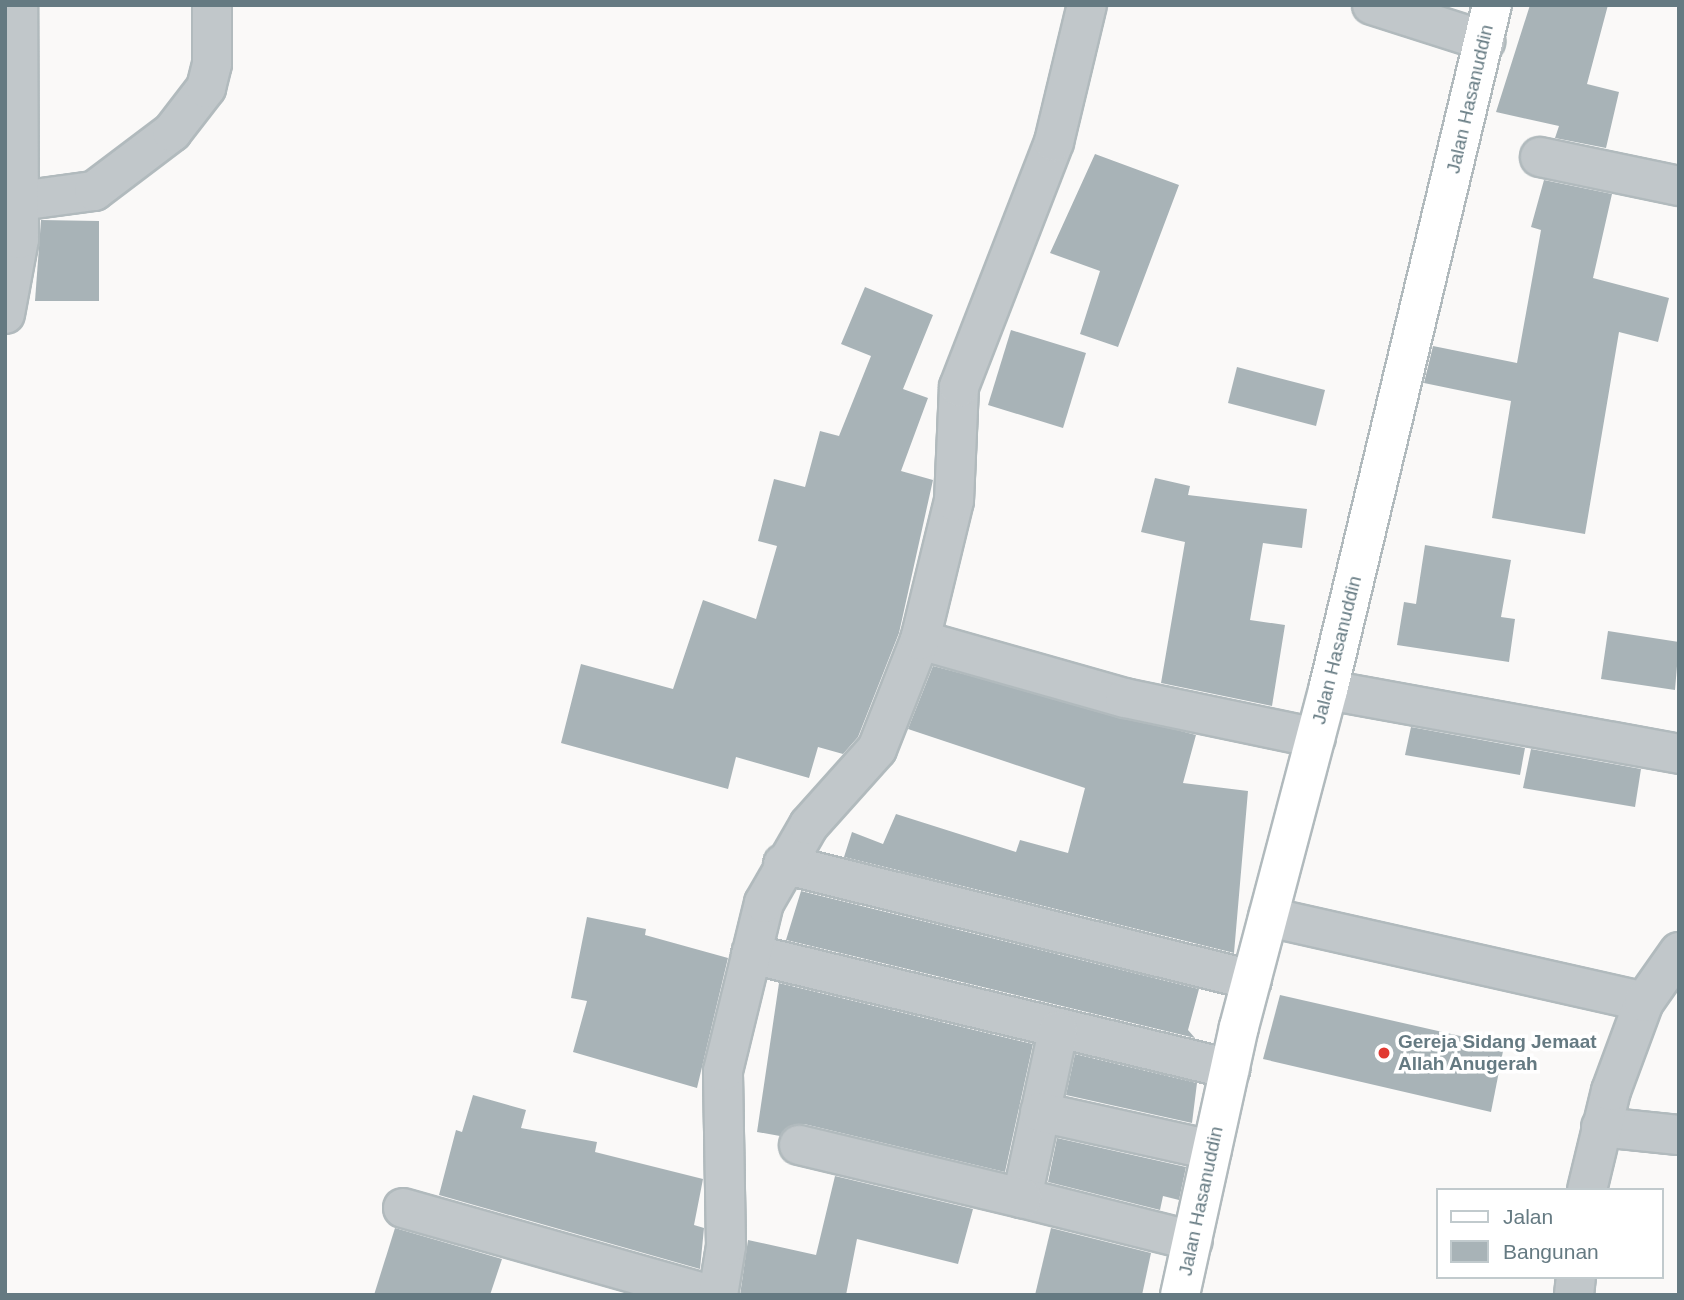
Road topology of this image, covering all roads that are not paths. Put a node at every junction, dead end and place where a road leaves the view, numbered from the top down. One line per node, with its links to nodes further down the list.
1 (18, 5): 8 (street)
2 (212, 5): 8 (street)
3 (1087, 5): 10 (street)
4 (1372, 5): 5 (street)
5 (1488, 23): 11 (main road, Jalan Hasanuddin)
6 (1540, 157): 7 (street)
7 (1679, 186)
8 (12, 202): 9 (street)
9 (5, 314)
10 (920, 640): 12 (street); 14 (street)
11 (1328, 691): 12 (main road, Jalan Hasanuddin); 13 (street)
12 (1316, 738): 15 (main road, Jalan Hasanuddin)
13 (1679, 754)
14 (783, 864): 17 (street); 18 (street)
15 (1268, 917): 18 (main road, Jalan Hasanuddin); 19 (street)
16 (1679, 952): 19 (street)
17 (751, 954): 20 (street); 32 (street)
18 (1252, 980): 21 (main road, Jalan Hasanuddin)
19 (1644, 1003): 23 (street)
20 (1058, 1031): 21 (street); 22 (street)
21 (1230, 1069): 26 (main road, Jalan Hasanuddin)
22 (1040, 1112): 26 (street); 28 (street)
23 (1601, 1127): 24 (street); 27 (street)
24 (1679, 1135)
25 (799, 1145): 28 (street)
26 (1212, 1150): 30 (main road, Jalan Hasanuddin)
27 (1587, 1188)
28 (1022, 1198): 30 (street)
29 (403, 1208): 31 (street)
30 (1193, 1241): 33 (main road, Jalan Hasanuddin)
31 (711, 1295)
32 (718, 1295)
33 (1180, 1295)

